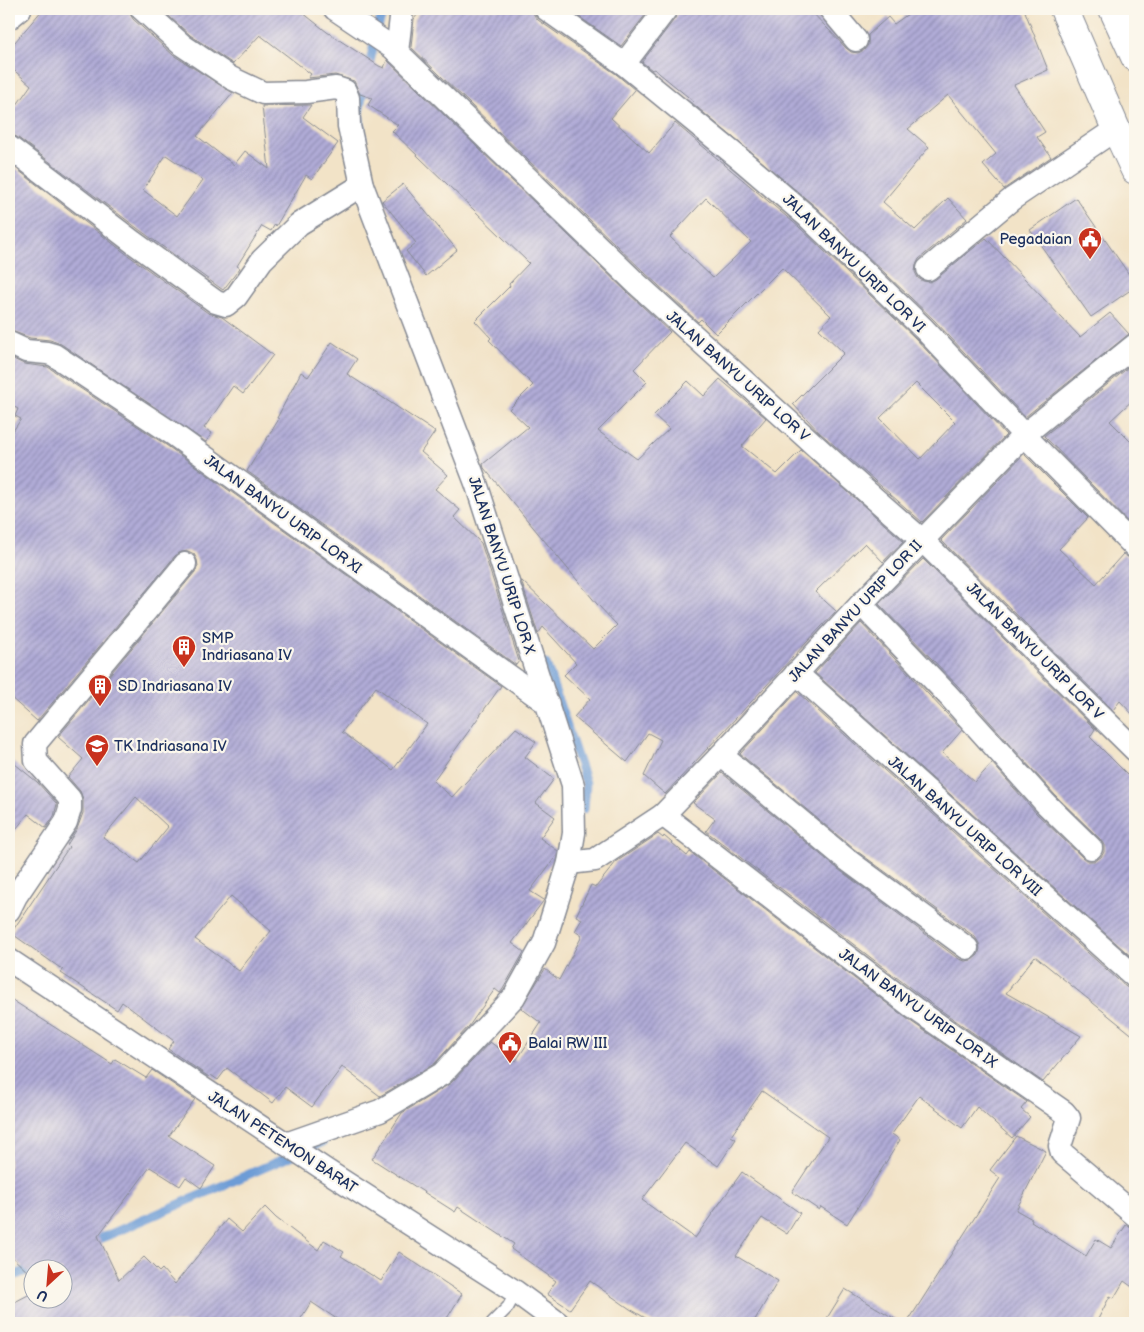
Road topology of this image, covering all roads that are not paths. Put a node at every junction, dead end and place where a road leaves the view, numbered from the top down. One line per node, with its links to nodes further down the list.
1 (20, 9): 10 (street)
2 (142, 9): 18 (street, JALAN BANYU URIP LOR X)
3 (335, 9): 12 (street, JALAN BANYU URIP LOR V)
4 (402, 9): 12 (street)
5 (546, 9): 14 (street, JALAN BANYU URIP LOR VI)
6 (666, 9): 14 (street)
7 (830, 9): 11 (street)
8 (1064, 9): 15 (main road)
9 (1113, 9): 13 (main road)
10 (9, 18)
11 (856, 40)
12 (395, 50): 23 (street, JALAN BANYU URIP LOR V)
13 (1135, 57)
14 (624, 64): 22 (street, JALAN BANYU URIP LOR VI)
15 (1116, 129): 17 (main road); 19 (street)
16 (9, 147): 18 (street)
17 (1135, 170)
18 (362, 185): 28 (street, JALAN BANYU URIP LOR X)
19 (928, 269)
20 (9, 343): 28 (street, JALAN BANYU URIP LOR XI)
21 (1135, 345): 22 (street, JALAN BANYU URIP LOR II)
22 (1024, 435): 23 (street, JALAN BANYU URIP LOR II); 24 (street, JALAN BANYU URIP LOR VI)
23 (922, 540): 26 (street, JALAN BANYU URIP LOR II); 29 (street, JALAN BANYU URIP LOR V)
24 (1135, 547)
25 (185, 564): 34 (street)
26 (861, 604): 27 (street, JALAN BANYU URIP LOR II); 32 (street)
27 (796, 673): 30 (street, JALAN BANYU URIP LOR II); 37 (street, JALAN BANYU URIP LOR VIII)
28 (548, 704): 33 (street, JALAN BANYU URIP LOR X)
29 (1135, 750)
30 (721, 755): 31 (street, JALAN BANYU URIP LOR II); 35 (street)
31 (663, 815): 33 (street, JALAN BANYU URIP LOR II); 39 (street, JALAN BANYU URIP LOR IX)
32 (1091, 848)
33 (579, 862): 38 (street, JALAN BANYU URIP LOR X)
34 (9, 910)
35 (967, 948)
36 (9, 960): 38 (street, JALAN PETEMON BARAT)
37 (1135, 978)
38 (290, 1146): 40 (street, JALAN PETEMON BARAT)
39 (1135, 1215)
40 (516, 1292): 41 (lane); 42 (street, JALAN PETEMON BARAT)
41 (492, 1323)
42 (558, 1323)

